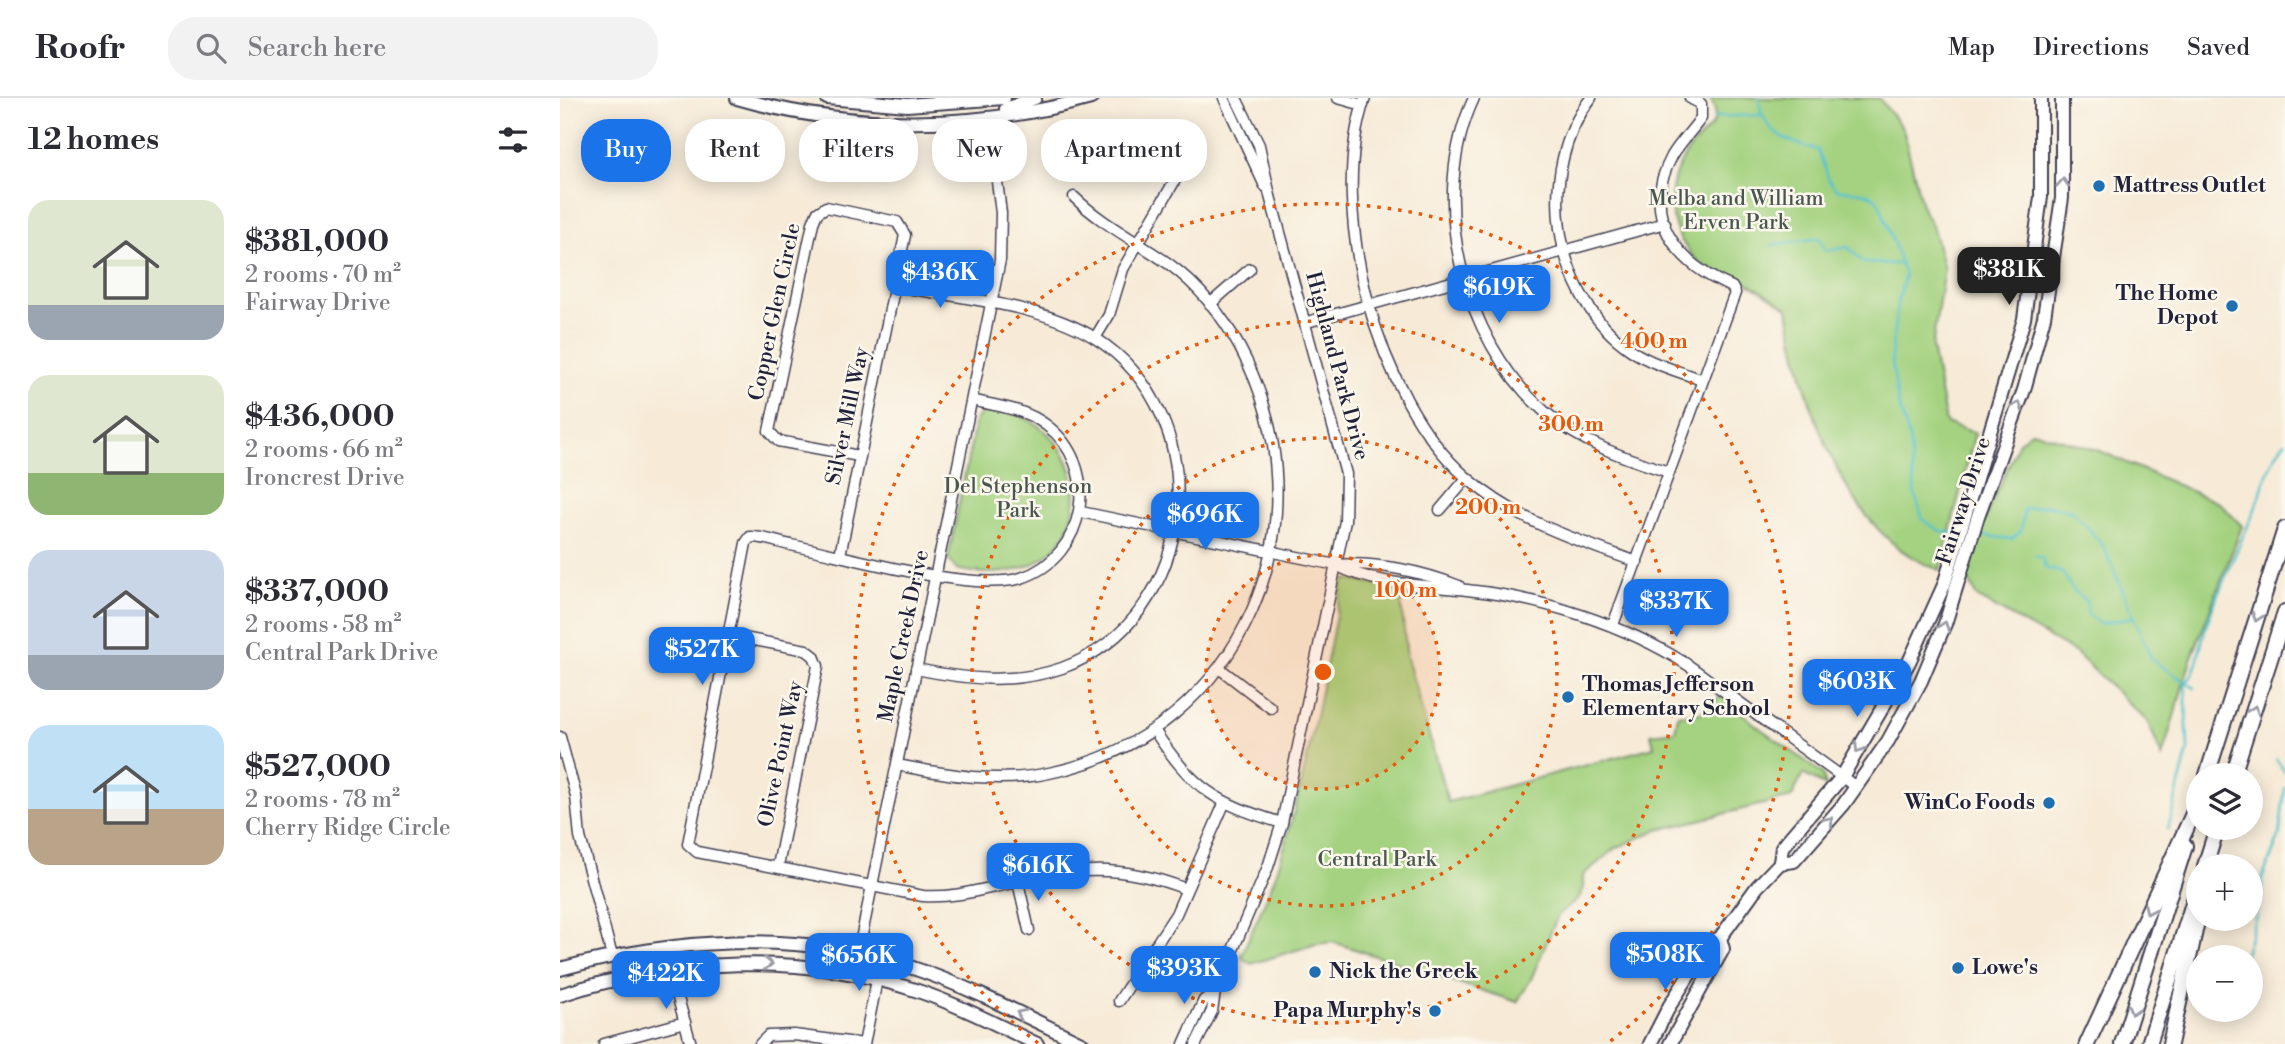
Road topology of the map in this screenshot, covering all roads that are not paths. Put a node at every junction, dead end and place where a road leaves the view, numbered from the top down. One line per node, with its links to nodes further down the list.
1 (737, 98): 19 (main road)
2 (827, 98): 14 (main road)
3 (1004, 98): 14 (main road)
4 (1035, 98): 16 (main road)
5 (1091, 98): 16 (main road)
6 (1224, 98): 21 (street, Highland Park Drive)
7 (1236, 98): 21 (street, Highland Park Drive)
8 (1338, 98): 15 (street)
9 (1474, 98): 27 (street)
10 (1591, 98): 25 (street)
11 (1690, 98): 23 (street)
12 (2041, 98): 41 (main road, Fairway Drive)
13 (2062, 98): 41 (main road, Fairway Drive, one-way to 13)
14 (988, 100): 17 (main road)
15 (1364, 102): 31 (street)
16 (989, 118): 18 (main road); 29 (street, Maple Creek Drive)
17 (958, 119)
18 (977, 119)
19 (932, 122)
20 (1174, 182): 24 (street)
21 (1270, 195): 32 (street, Highland Park Drive)
22 (1074, 197): 24 (street)
23 (1664, 223): 25 (street); 34 (street)
24 (1139, 244): 30 (street); 33 (street)
25 (1566, 251): 27 (street); 34 (street)
26 (1250, 269): 30 (street)
27 (1467, 279): 31 (street); 37 (street)
28 (896, 286): 29 (street); 36 (street, Silver Mill Way); 36 (street, Copper Glen Circle)
29 (990, 304): 33 (street); 35 (street, Maple Creek Drive)
30 (1210, 304): 44 (street)
31 (1371, 304): 32 (street); 38 (street)
32 (1307, 322): 48 (street, Highland Park Drive)
33 (1095, 338): 43 (street)
34 (1702, 380): 37 (street)
35 (972, 400): 40 (street); 49 (street, Maple Creek Drive)
36 (859, 456): 45 (street, Silver Mill Way)
37 (1669, 472): 47 (street)
38 (1467, 478): 39 (street); 47 (street)
39 (1440, 510)
40 (1081, 512): 43 (street); 49 (street)
41 (1973, 514): 46 (main road, Fairway Drive)
42 (2285, 529): 58 (highway, one-way to 58)
43 (1177, 531): 44 (street); 54 (street)
44 (1272, 551): 48 (street); 53 (street)
45 (840, 555): 49 (street); 52 (street)
46 (1959, 559): 61 (main road, Fairway Drive, one-way to 61); 62 (main road, Fairway Drive, one-way to 46)
47 (1637, 562): 51 (street)
48 (1336, 565): 51 (street); 64 (street, Highland Park Drive)
49 (936, 575): 54 (street, Maple Creek Drive)
50 (2285, 612): 59 (highway, one-way to 50)
51 (1613, 625): 61 (street)
52 (727, 635): 68 (street, Olive Point Way); 68 (street)
53 (1219, 668): 55 (street); 56 (street)
54 (916, 669): 60 (street, Maple Creek Drive)
55 (1271, 708)
56 (1154, 730): 60 (street); 63 (street)
57 (560, 737): 77 (street)
58 (2211, 763)
59 (2237, 763)
60 (897, 765): 70 (street, Maple Creek Drive)
61 (1842, 777): 62 (street); 67 (main road, Fairway Drive)
62 (1856, 787): 67 (main road, Fairway Drive, one-way to 62)
63 (1224, 804): 64 (street); 71 (street)
64 (1282, 823): 83 (street, Highland Park Drive)
65 (2186, 830): 98 (highway, one-way to 98)
66 (2187, 840): 99 (highway, one-way to 99)
67 (1780, 863): 75 (main road, Fairway Drive)
68 (778, 866): 70 (street)
69 (1018, 881): 70 (street); 71 (street); 73 (street)
70 (873, 887): 76 (street, Maple Creek Drive)
71 (1186, 889): 85 (street)
72 (2186, 925): 100 (highway)
73 (1029, 930)
74 (2195, 931): 101 (highway)
75 (1715, 940): 82 (main road); 87 (main road, Fairway Drive)
76 (858, 954): 77 (main road); 78 (main road)
77 (612, 956): 79 (main road)
78 (905, 965): 81 (main road); 93 (main road, one-way to 78)
79 (560, 969)
80 (673, 970): 81 (main road, one-way to 81); 84 (main road); 86 (street)
81 (877, 980): 91 (street); 92 (main road)
82 (1698, 991): 87 (main road); 97 (main road)
83 (1215, 992): 94 (street, Highland Park Drive); 95 (street, Highland Park Drive)
84 (560, 995)
85 (1119, 1002)
86 (685, 1022): 88 (street); 89 (street)
87 (1656, 1031): 96 (main road, Fairway Drive)
88 (604, 1044)
89 (691, 1044)
90 (760, 1044): 91 (street)
91 (864, 1044)
92 (1037, 1044)
93 (1083, 1044)
94 (1184, 1044)
95 (1196, 1044)
96 (1650, 1044)
97 (1670, 1044)
98 (2087, 1044)
99 (2122, 1044)
100 (2149, 1044)
101 (2170, 1044)

